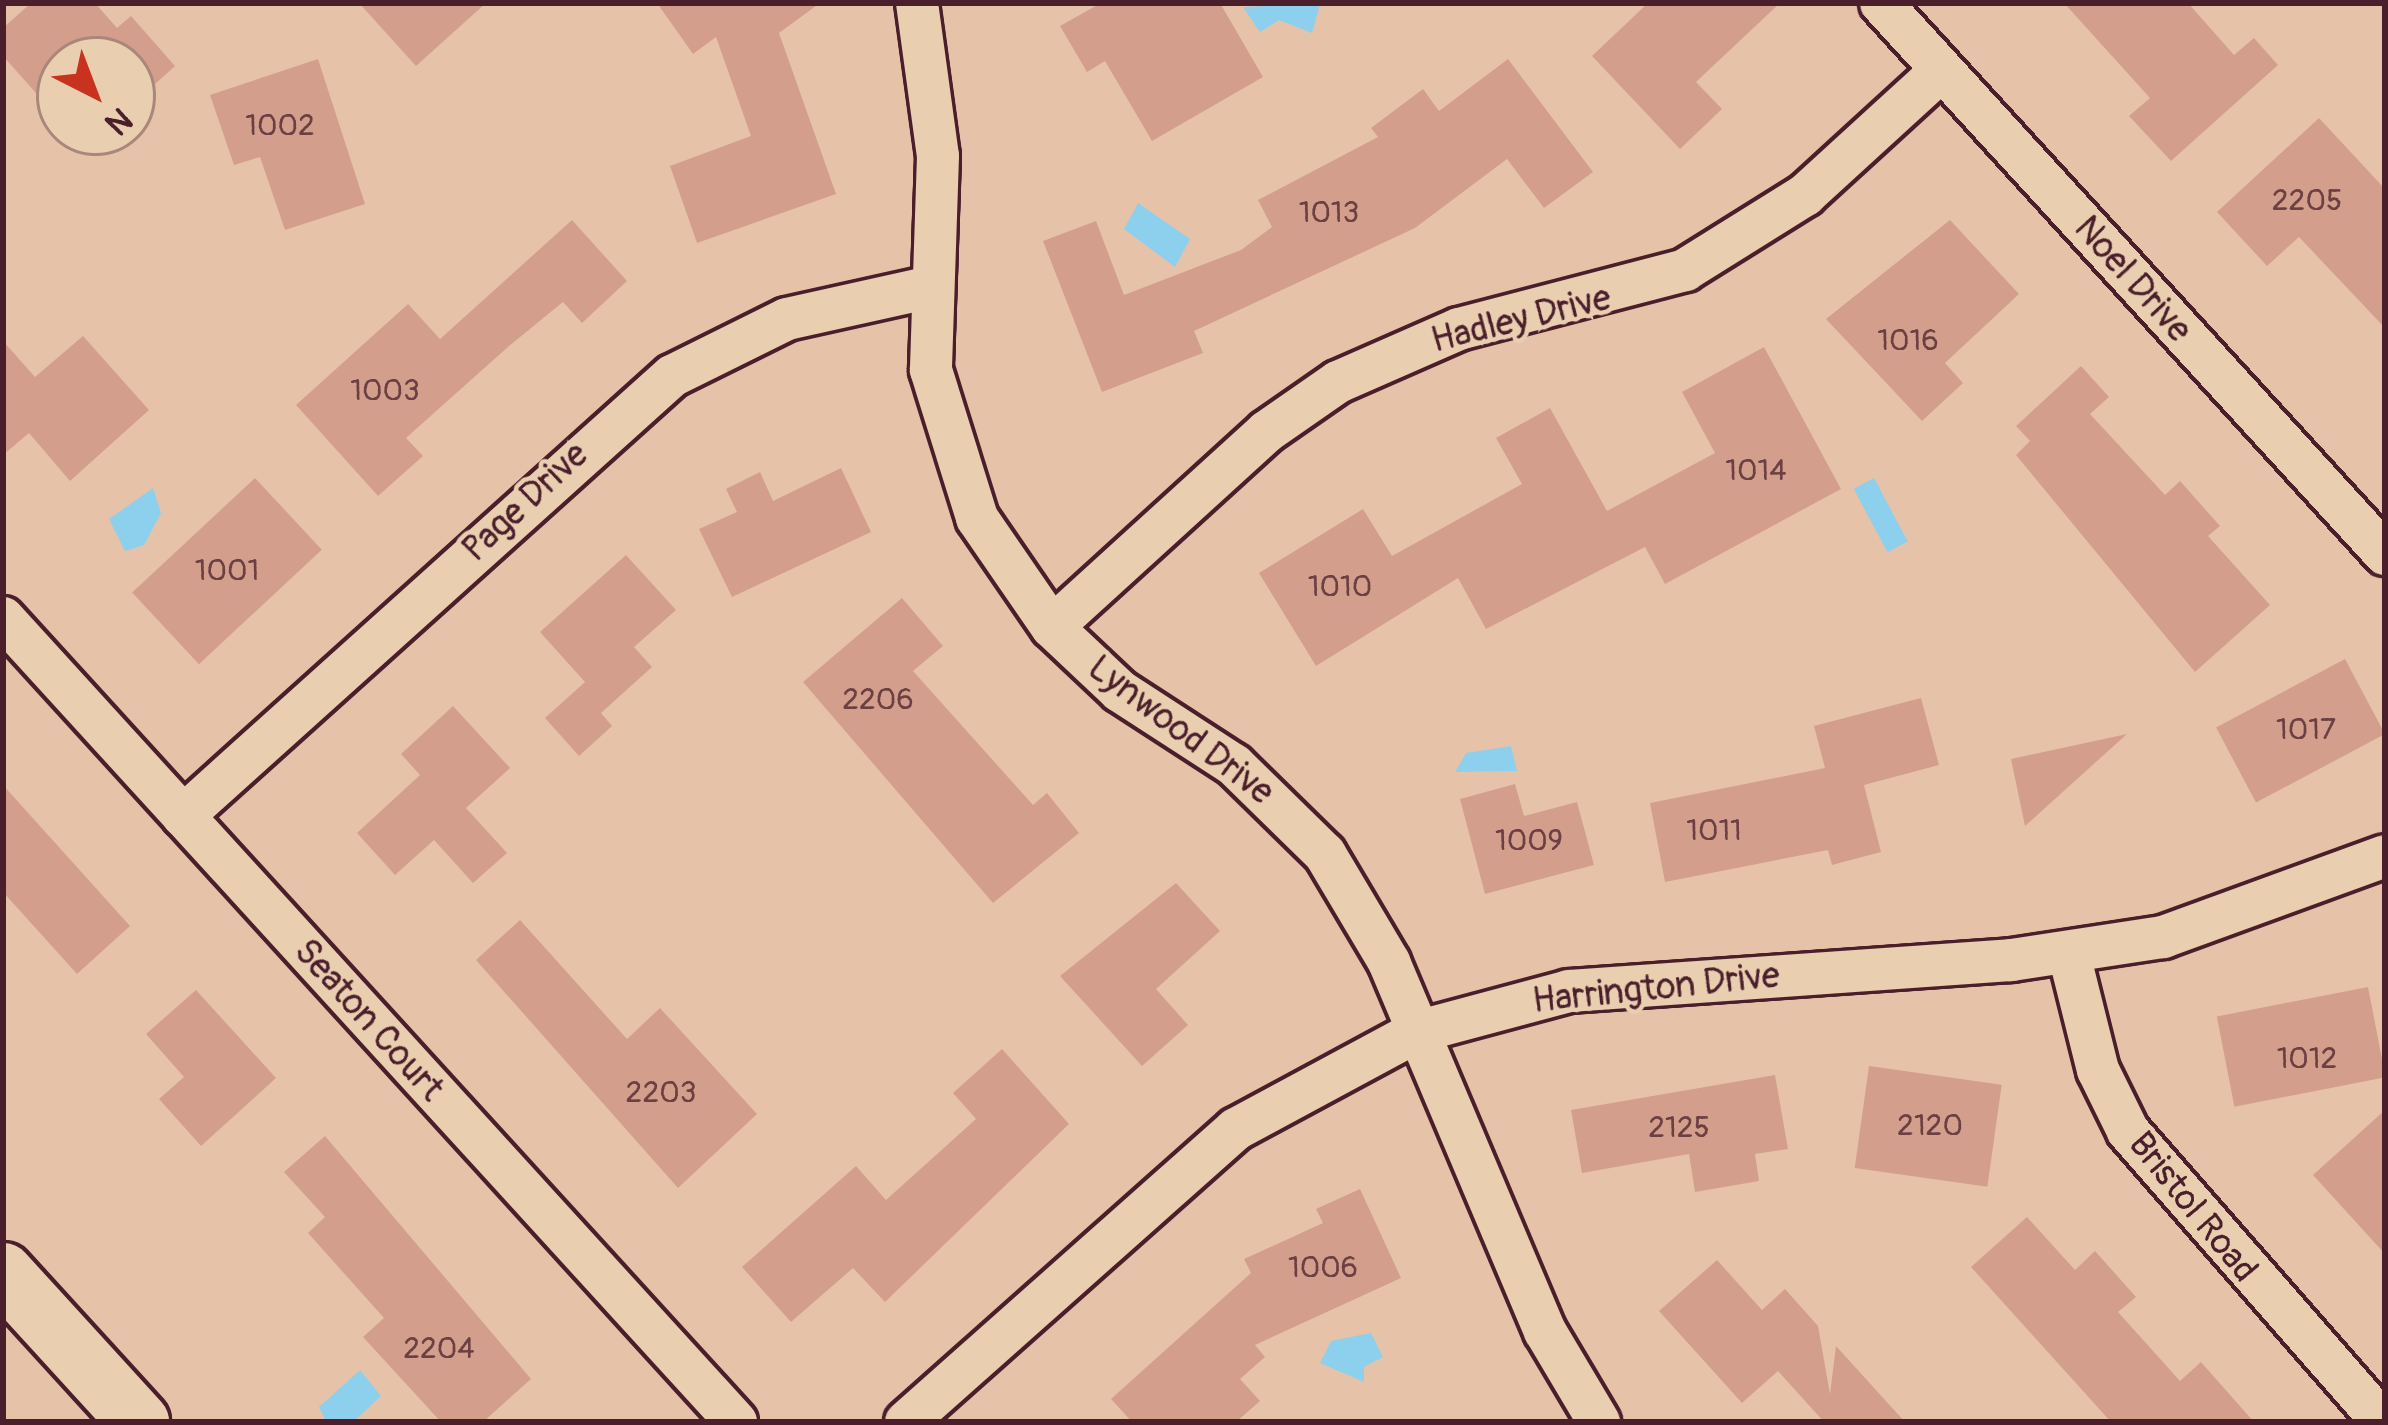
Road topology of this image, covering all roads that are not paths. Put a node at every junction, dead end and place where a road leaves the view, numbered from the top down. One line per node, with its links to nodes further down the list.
1 (917, 3): 4 (street, Lynwood Drive)
2 (1881, 3): 3 (street, Noel Drive)
3 (1942, 70): 5 (street, Noel Drive); 7 (street, Hadley Drive)
4 (927, 288): 7 (street, Lynwood Drive); 8 (street, Page Drive)
5 (2385, 554)
6 (3, 618): 8 (street, Seaton Court)
7 (1052, 627): 11 (street, Lynwood Drive)
8 (183, 816): 14 (street, Seaton Court)
9 (2385, 856): 10 (street, Harrington Drive)
10 (2069, 954): 11 (street, Harrington Drive); 17 (street, Bristol Road)
11 (1416, 1032): 15 (street, Harrington Drive); 16 (street, Lynwood Drive)
12 (3, 1273): 13 (main road)
13 (139, 1422)
14 (736, 1422)
15 (906, 1422)
16 (1599, 1422)
17 (2383, 1422)

